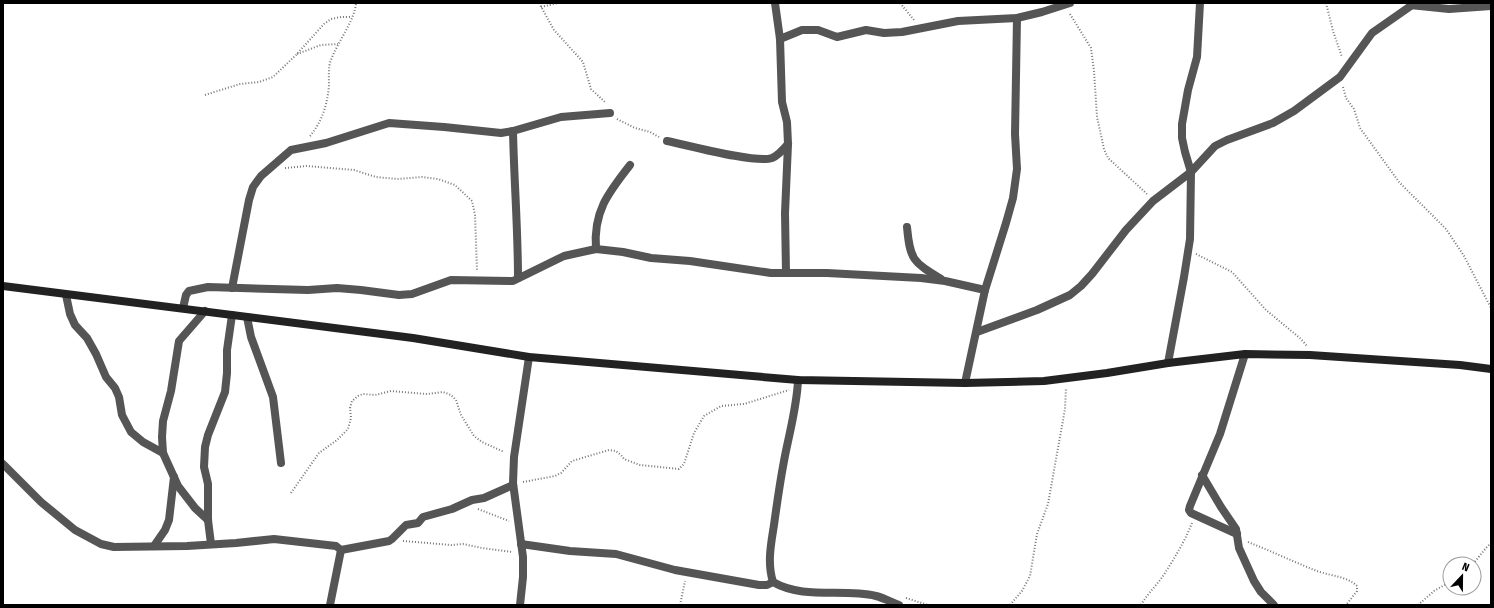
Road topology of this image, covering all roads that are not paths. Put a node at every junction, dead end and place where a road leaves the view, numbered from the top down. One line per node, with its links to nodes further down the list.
1 (775, 3): 7 (street)
2 (1200, 3): 13 (street)
3 (1068, 4): 6 (street)
4 (1411, 4): 5 (street); 13 (street)
5 (1491, 6)
6 (1017, 18): 7 (street); 21 (street)
7 (780, 39): 11 (street)
8 (610, 113): 9 (street)
9 (512, 131): 17 (street); 20 (street)
10 (667, 141): 11 (street)
11 (788, 144): 16 (street)
12 (630, 165): 15 (street)
13 (1191, 172): 27 (street); 30 (street)
14 (907, 227): 18 (street)
15 (596, 249): 16 (street); 17 (street)
16 (786, 273): 18 (street)
17 (518, 278): 20 (street)
18 (945, 281): 21 (street)
19 (3, 286): 22 (street)
20 (232, 288): 23 (street)
21 (985, 290): 27 (street)
22 (66, 295): 23 (street); 34 (street)
23 (183, 308): 24 (street)
24 (205, 311): 25 (street); 34 (street)
25 (232, 315): 26 (street); 40 (street)
26 (247, 317): 29 (street); 35 (street)
27 (977, 332): 32 (street)
28 (1245, 354): 30 (street); 31 (street); 37 (street)
29 (529, 357): 33 (street); 39 (street)
30 (1168, 362): 32 (street)
31 (1491, 369)
32 (965, 383): 33 (street)
33 (798, 384): 46 (street)
34 (163, 453): 38 (street)
35 (281, 463)
36 (3, 464): 43 (street)
37 (1202, 475): 41 (street); 41 (street)
38 (174, 476): 40 (street); 43 (street)
39 (513, 484): 44 (street); 45 (street)
40 (208, 520): 42 (street)
41 (1237, 536): 51 (street)
42 (211, 544): 43 (street); 45 (street)
43 (154, 546)
44 (521, 548): 46 (street); 49 (street)
45 (341, 550): 48 (street)
46 (773, 582): 47 (street)
47 (883, 602): 50 (street)
48 (330, 605)
49 (520, 605)
50 (899, 605)
51 (1274, 605)

